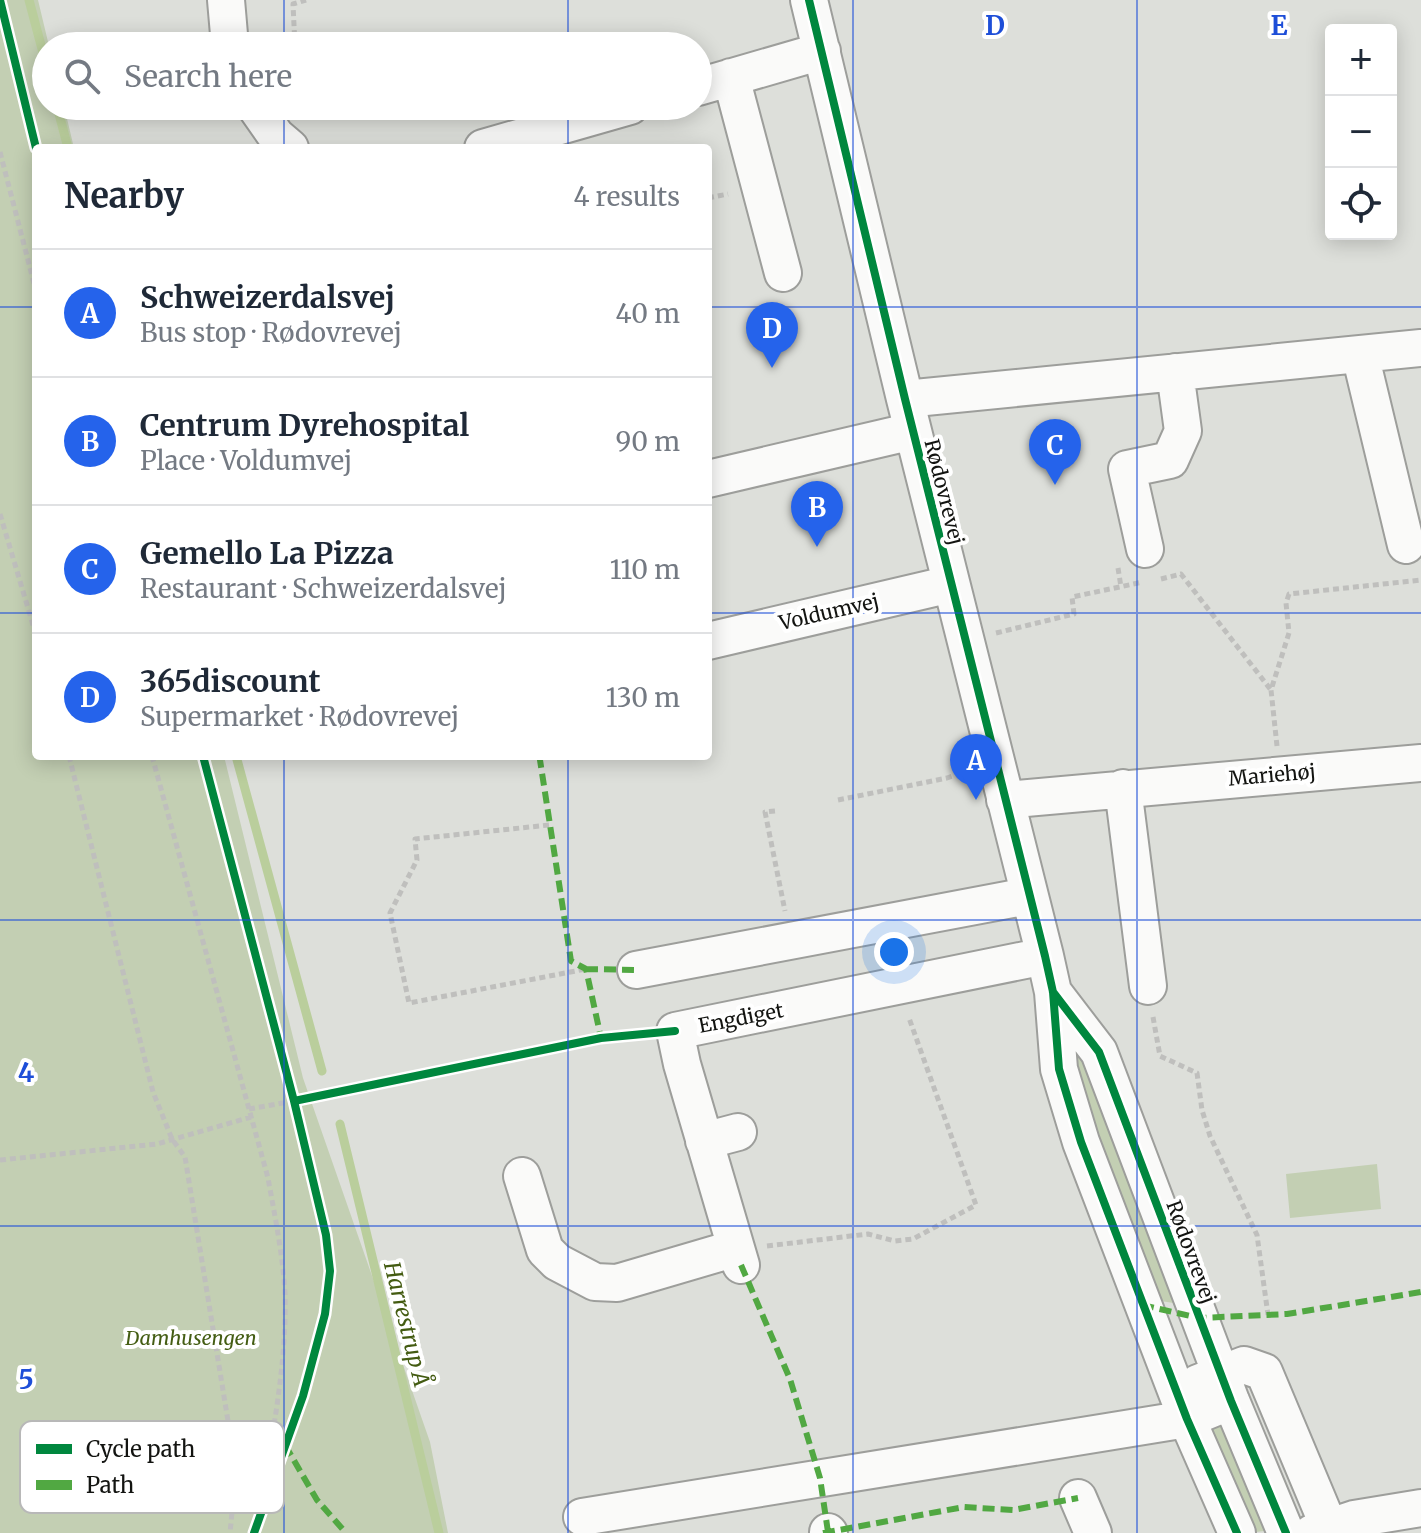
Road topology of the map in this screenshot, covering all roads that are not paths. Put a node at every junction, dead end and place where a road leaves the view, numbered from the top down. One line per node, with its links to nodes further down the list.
1 (226, 0): 3 (street)
2 (809, 0): 4 (street, Rødovrevej)
3 (229, 32)
4 (822, 51): 5 (street); 14 (street, Rødovrevej)
5 (715, 82): 10 (street)
6 (265, 120): 8 (street)
7 (581, 120): 9 (street)
8 (285, 144)
9 (497, 144)
10 (783, 273)
11 (1421, 348): 12 (street)
12 (1360, 354): 13 (street); 16 (street)
13 (1175, 372): 14 (street); 17 (street)
14 (909, 415): 15 (street); 18 (street, Rødovrevej)
15 (712, 478)
16 (1406, 545)
17 (1145, 549)
18 (951, 584): 19 (street, Voldumvej); 22 (street, Rødovrevej)
19 (712, 640)
20 (1421, 763): 21 (street, Mariehøj)
21 (1123, 788): 22 (street, Mariehøj); 26 (street)
22 (1005, 800): 23 (street, Rødovrevej)
23 (1028, 896): 24 (street, Rødovrevej); 25 (street)
24 (1045, 956): 27 (street, Rødovrevej); 28 (street, Engdiget)
25 (636, 970)
26 (1148, 986)
27 (1053, 992): 29 (street, Rødovrevej); 30 (street, Rødovrevej)
28 (522, 1176)
29 (1225, 1388): 30 (street); 34 (street); 37 (street, Rødovrevej)
30 (1182, 1405): 33 (street); 36 (street, Rødovrevej)
31 (1078, 1498): 35 (street)
32 (1421, 1508): 34 (street)
33 (582, 1517)
34 (1321, 1530)
35 (1093, 1533)
36 (1237, 1533)
37 (1286, 1533)

